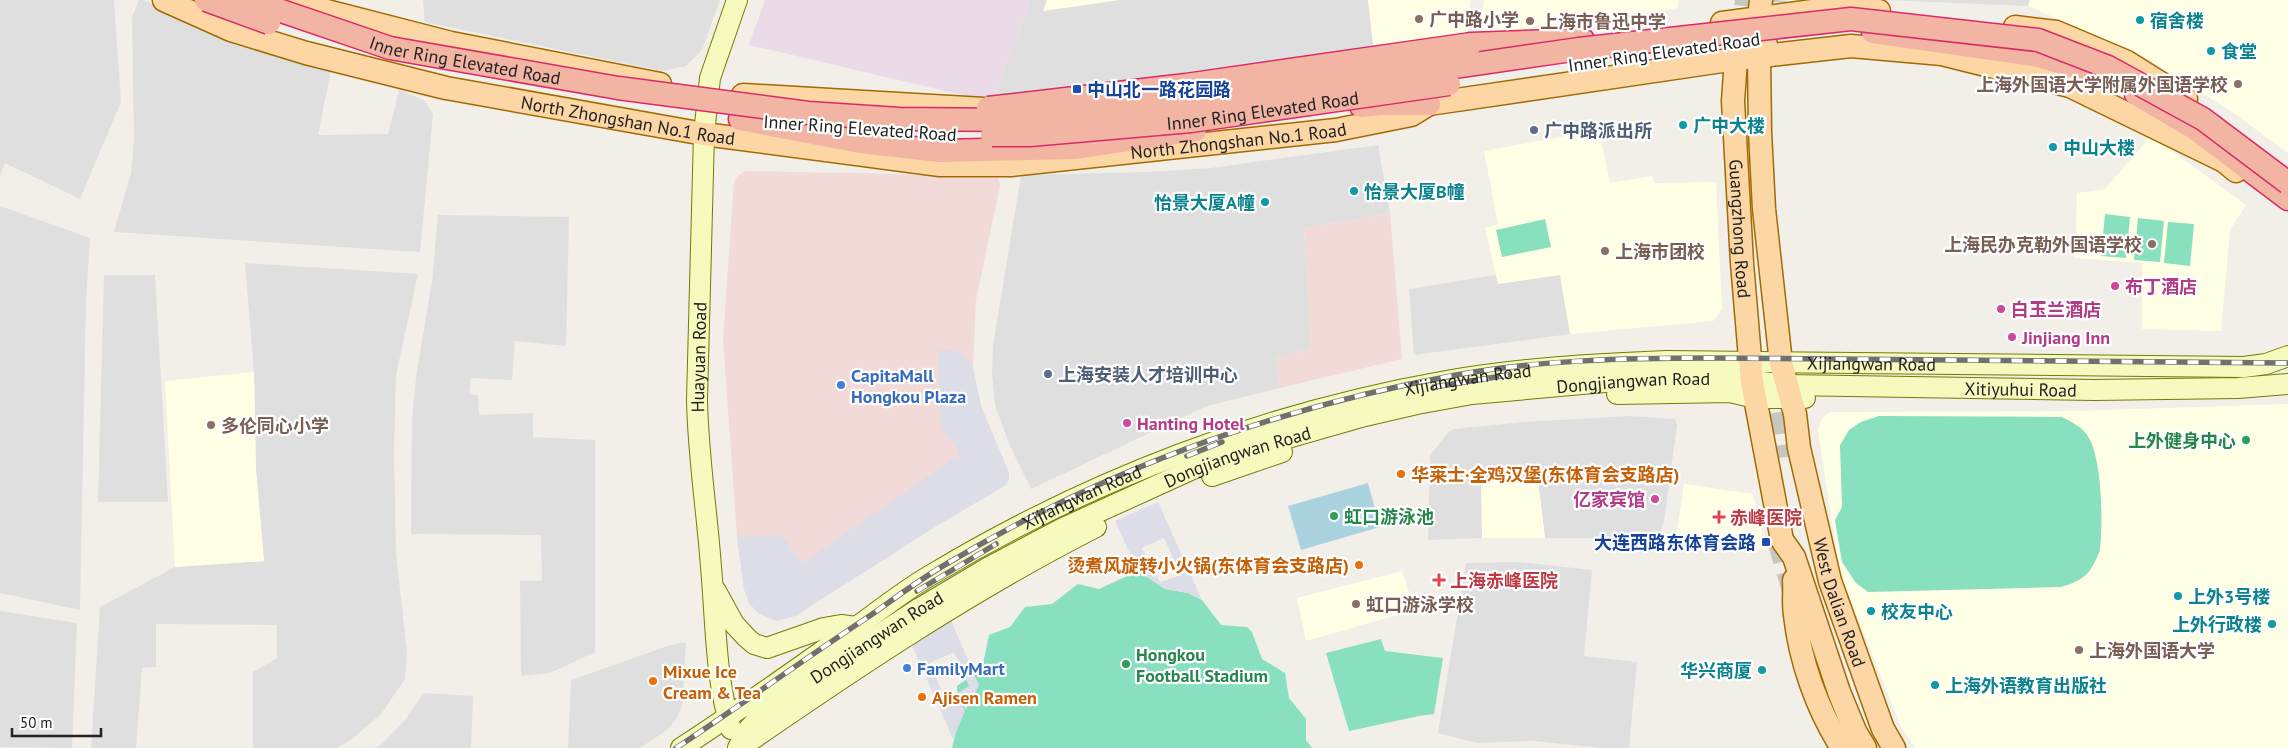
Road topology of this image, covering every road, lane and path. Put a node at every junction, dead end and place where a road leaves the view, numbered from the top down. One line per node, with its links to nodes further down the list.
1 (164, 0): 15 (main road, North Zhongshan No.1 Road)
2 (206, 0): 13 (highway, Inner Ring Elevated Road, bridge)
3 (249, 0): 14 (highway, Inner Ring Elevated Road, bridge)
4 (284, 0): 11 (main road)
5 (737, 0): 11 (main road, Huayuan Road)
6 (1783, 7): 7 (main road); 9 (main road); 16 (main road)
7 (1760, 9): 8 (main road); 10 (main road)
8 (1590, 40): 11 (main road); 14 (highway, bridge)
9 (1759, 56): 10 (main road, North Zhongshan No.1 Road); 19 (main road, North Zhongshan No.1 Road); 21 (main road, Guangzhong Road)
10 (1736, 59): 12 (main road, North Zhongshan No.1 Road); 22 (main road, Guangzhong Road)
11 (708, 93): 15 (main road, Huayuan Road)
12 (1429, 104): 13 (highway); 15 (main road, North Zhongshan No.1 Road)
13 (740, 119): 18 (highway, Inner Ring Elevated Road, bridge)
14 (899, 119): 17 (highway, Inner Ring Elevated Road, bridge)
15 (704, 134): 28 (main road, Huayuan Road)
16 (2288, 169)
17 (2288, 182)
18 (2288, 199)
19 (2288, 211)
20 (2288, 356): 21 (main road, Xijiangwan Road)
21 (1781, 363): 22 (main road, Xijiangwan Road); 24 (main road, West Dalian Road)
22 (1753, 381): 24 (main road, Xitiyuhui Road); 27 (main road, West Dalian Road); 29 (main road, Xijiangwan Road); 33 (main road, Dongjiangwan Road)
23 (2288, 384): 24 (main road, Xitiyuhui Road)
24 (1789, 391): 25 (main road, Xitiyuhui Road); 38 (main road, West Dalian Road)
25 (2288, 392)
26 (1787, 458): 37 (main road)
27 (1794, 557): 34 (main road); 36 (main road, West Dalian Road)
28 (713, 585): 29 (main road); 31 (main road, Huayuan Road)
29 (856, 627): 31 (main road, Xijiangwan Road)
30 (1831, 698): 35 (main road)
31 (728, 718): 32 (main road); 33 (main road, Huayuan Road)
32 (681, 748)
33 (738, 748)
34 (1842, 748)
35 (1855, 748)
36 (1865, 748)
37 (1880, 748)
38 (1894, 748)

